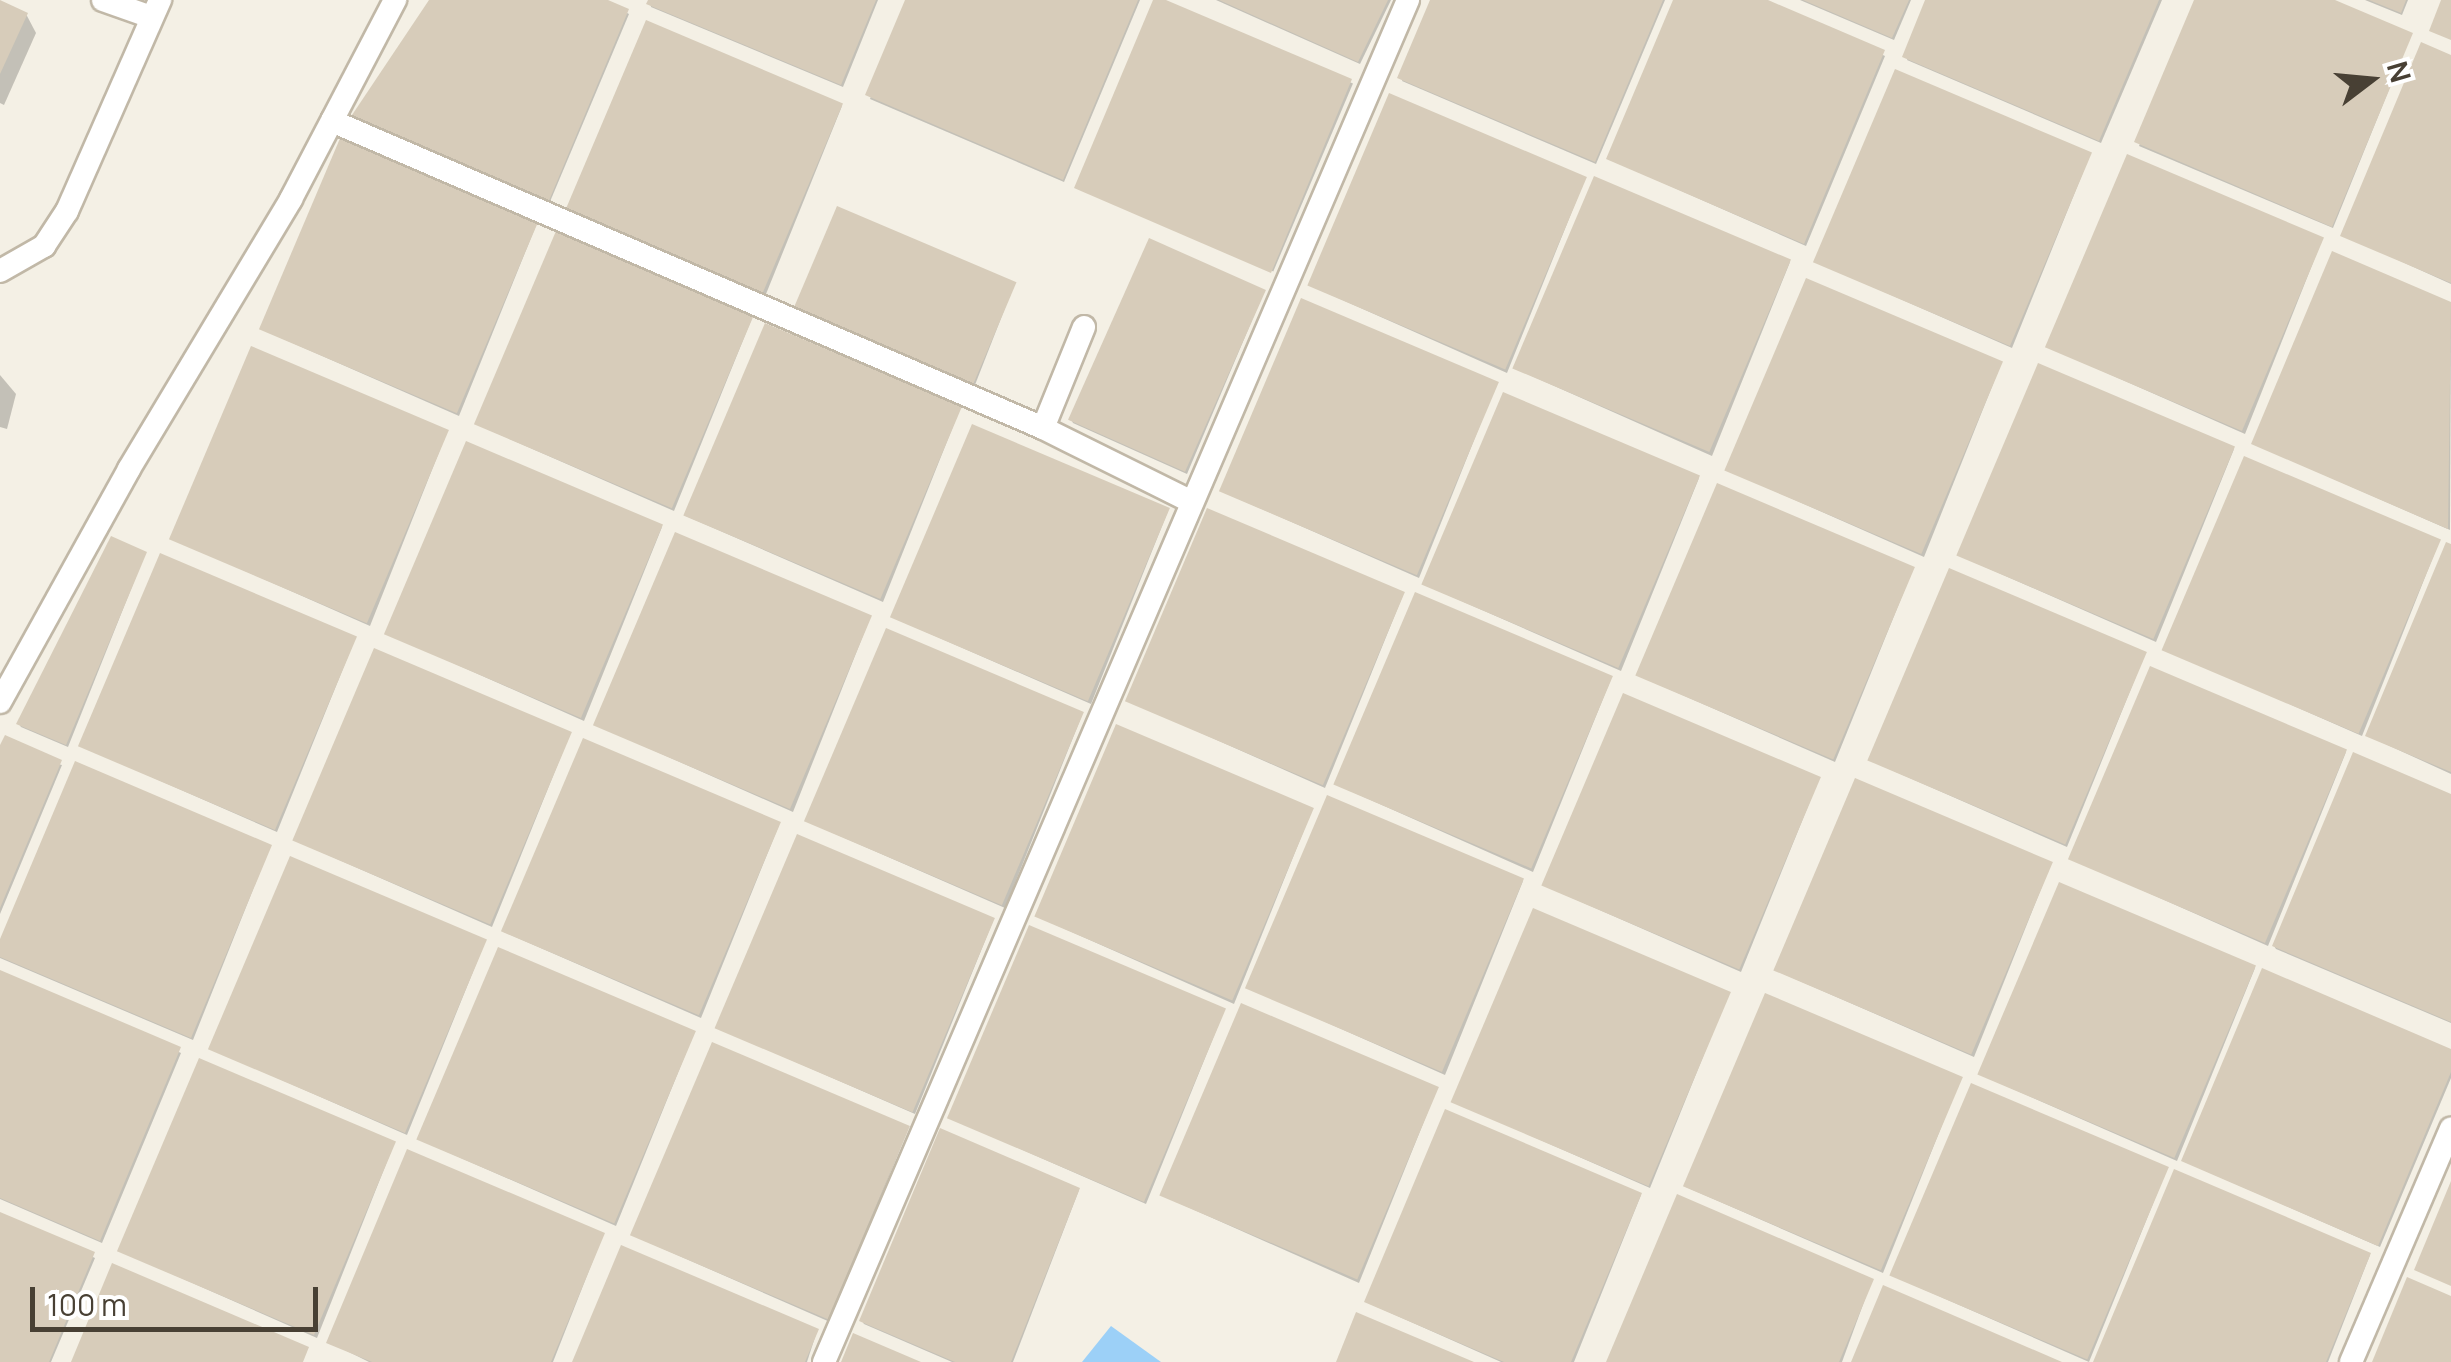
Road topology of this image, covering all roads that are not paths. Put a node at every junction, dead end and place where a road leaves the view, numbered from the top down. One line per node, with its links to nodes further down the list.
1 (103, 0): 4 (lane)
2 (395, 0): 5 (lane)
3 (1408, 0): 9 (lane)
4 (156, 9): 6 (lane)
5 (332, 121): 8 (lane); 10 (lane)
6 (0, 272)
7 (1084, 327): 8 (lane)
8 (1044, 428): 9 (lane)
9 (1192, 502): 12 (lane)
10 (0, 702)
11 (2451, 1128): 13 (lane)
12 (824, 1362)
13 (2351, 1362)

